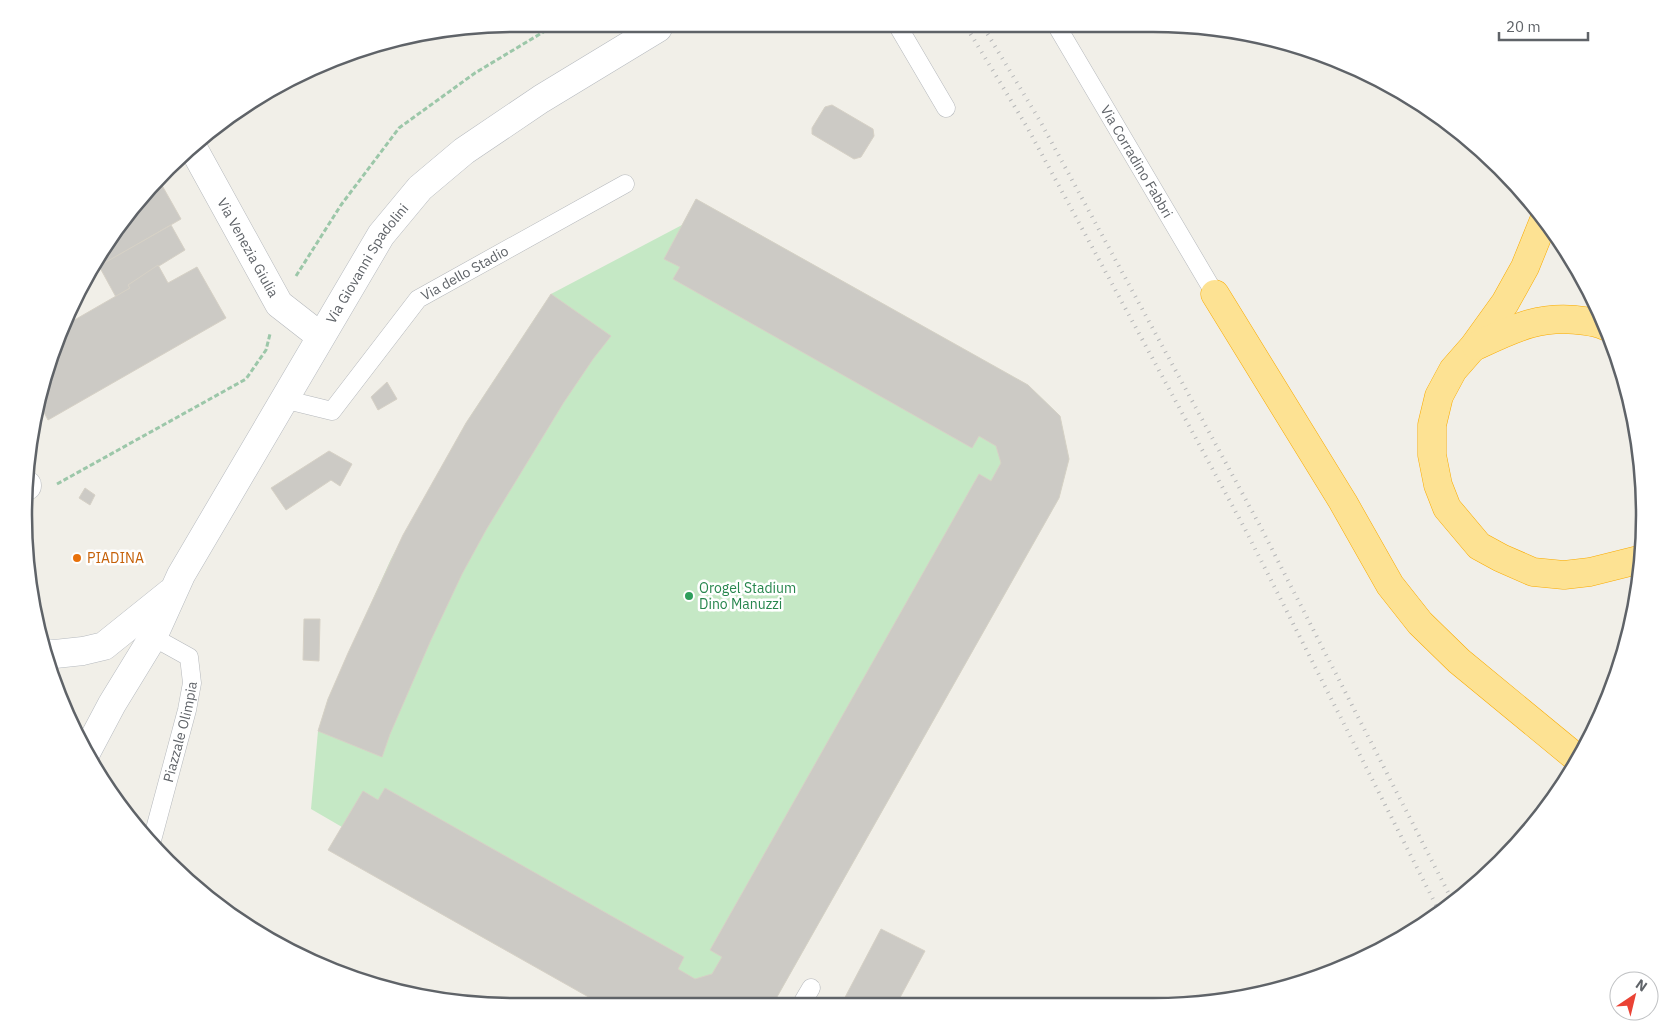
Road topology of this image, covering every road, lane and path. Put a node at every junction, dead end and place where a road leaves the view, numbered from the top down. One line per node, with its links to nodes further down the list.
1 (651, 32): 10 (main road, Via Giovanni Spadolini)
2 (901, 32): 4 (lane)
3 (1060, 32): 8 (lane, Via Corradino Fabbri)
4 (946, 108)
5 (196, 153): 10 (main road, Via Venezia Giulia)
6 (626, 184): 12 (lane, Via dello Stadio)
7 (1541, 227): 11 (highway)
8 (1215, 294): 18 (highway)
9 (1597, 324): 11 (highway)
10 (320, 336): 12 (main road, Via Giovanni Spadolini)
11 (1474, 346): 13 (highway)
12 (284, 400): 14 (main road, Via Giovanni Spadolini)
13 (1634, 562)
14 (173, 591): 15 (main road); 16 (main road)
15 (153, 637): 17 (main road); 19 (lane, Piazzale Olimpia)
16 (53, 654)
17 (90, 745)
18 (1573, 755)
19 (153, 835)
20 (811, 988): 21 (lane)
21 (805, 998)

